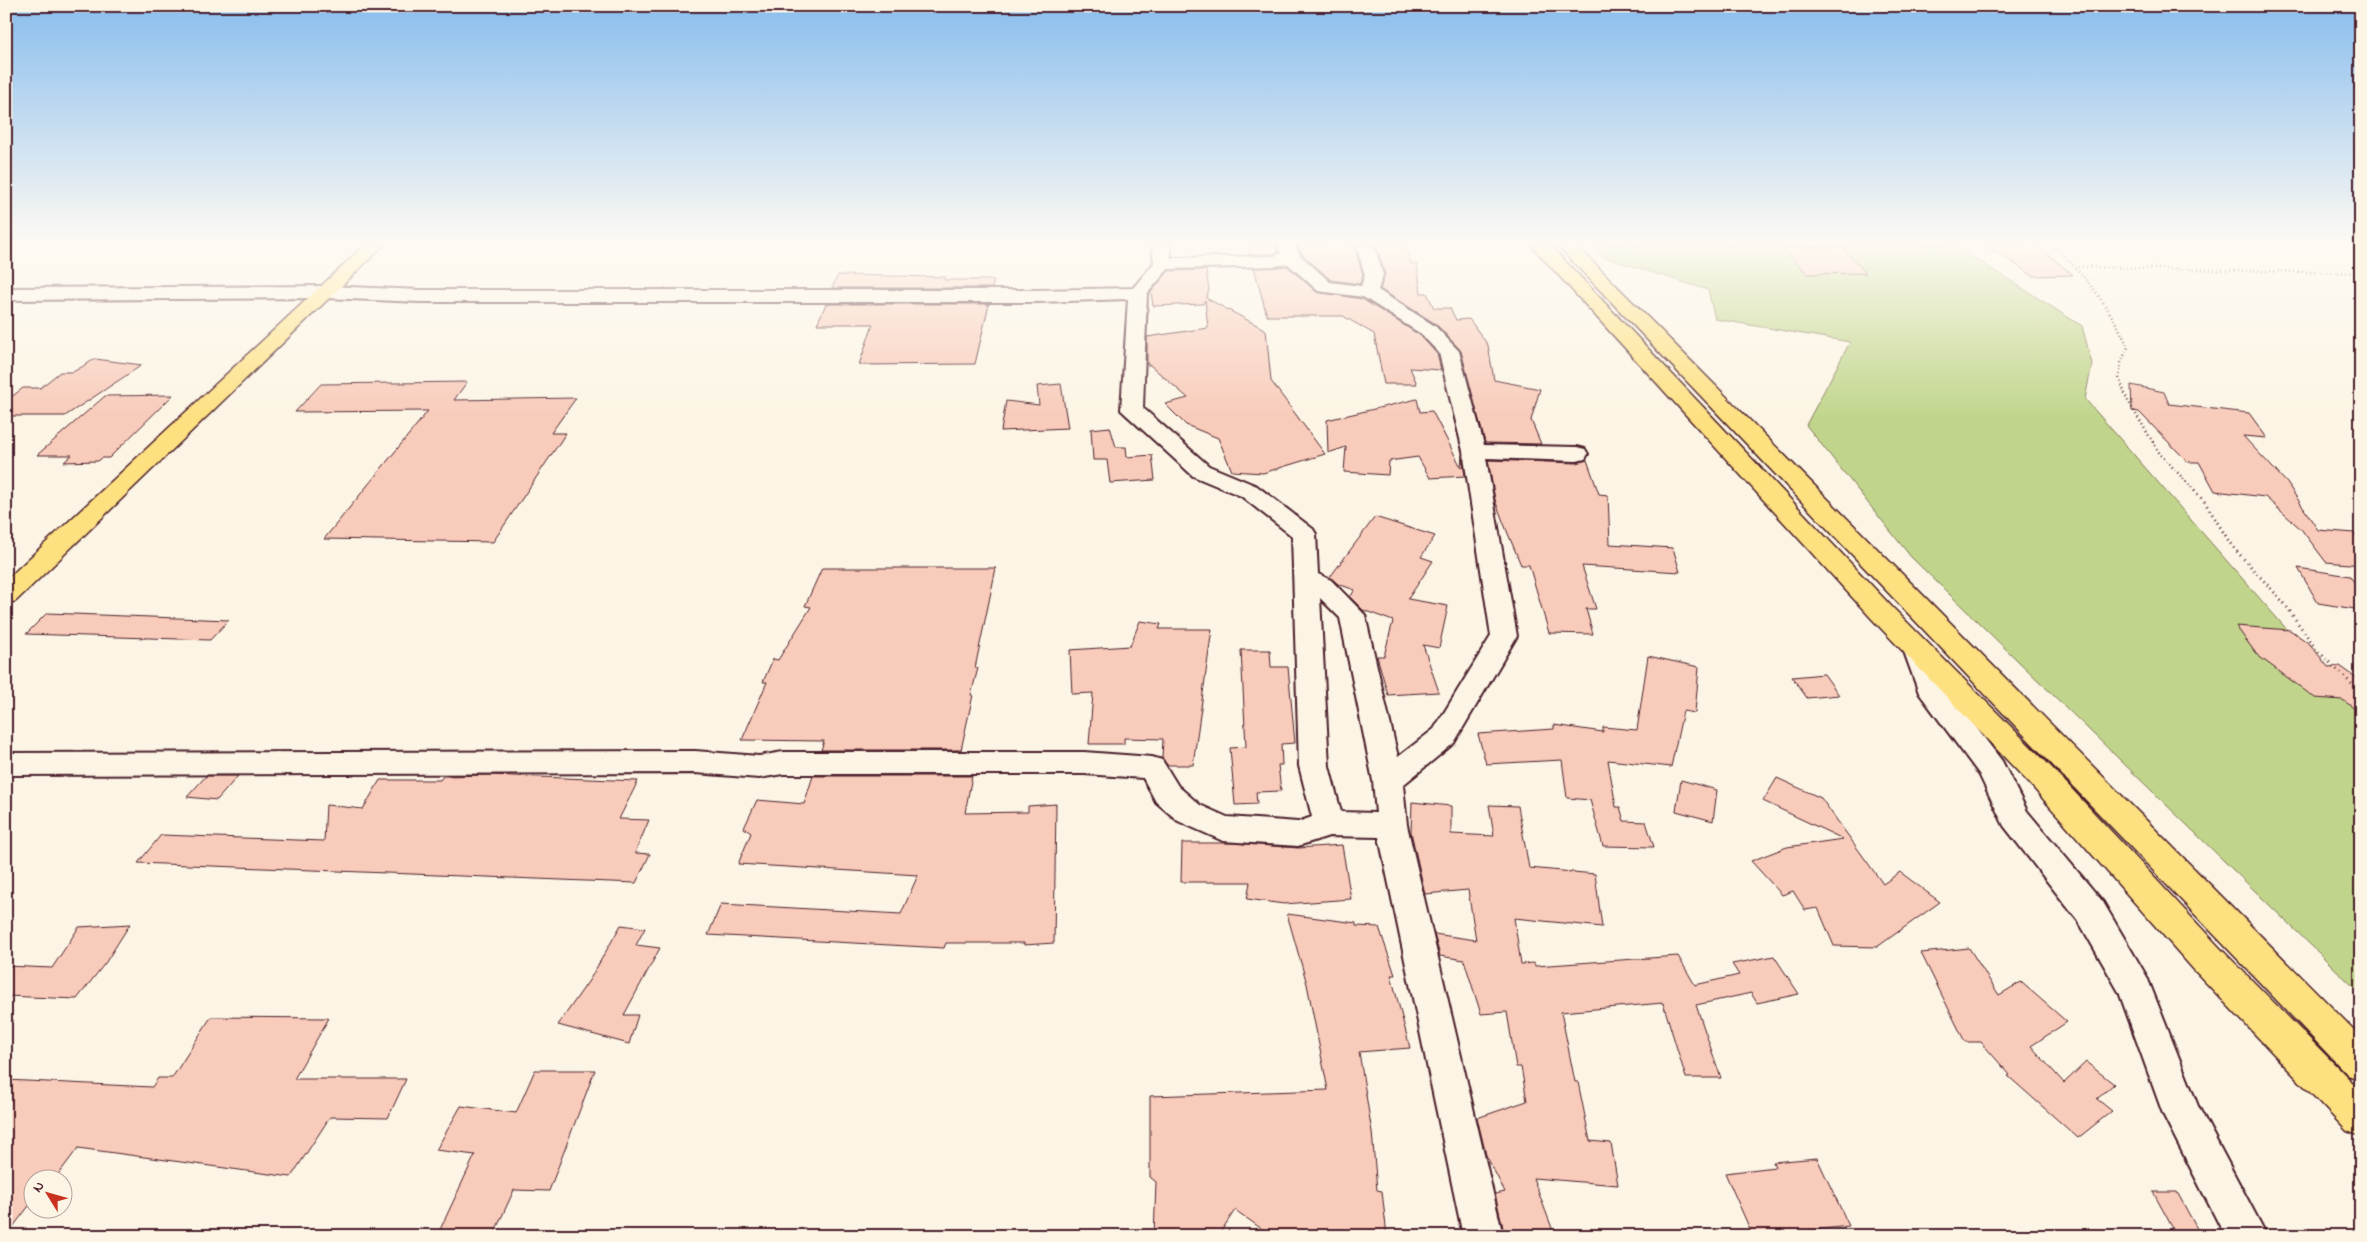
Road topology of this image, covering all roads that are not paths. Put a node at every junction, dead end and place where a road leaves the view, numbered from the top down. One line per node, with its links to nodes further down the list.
1 (314, 303): 9 (main road)
2 (1137, 303): 8 (street)
3 (1385, 303): 6 (street)
4 (1594, 303): 10 (main road)
5 (1623, 303): 15 (main road)
6 (1474, 451): 7 (street); 12 (street)
7 (1577, 454)
8 (1305, 578): 12 (street); 13 (street)
9 (6, 595)
10 (1915, 646): 16 (main road); 18 (street)
11 (6, 764): 13 (street)
12 (1388, 780): 14 (street)
13 (1329, 824): 14 (street)
14 (1392, 824): 17 (street)
15 (2361, 1063)
16 (2361, 1118)
17 (1483, 1236)
18 (2247, 1236)

